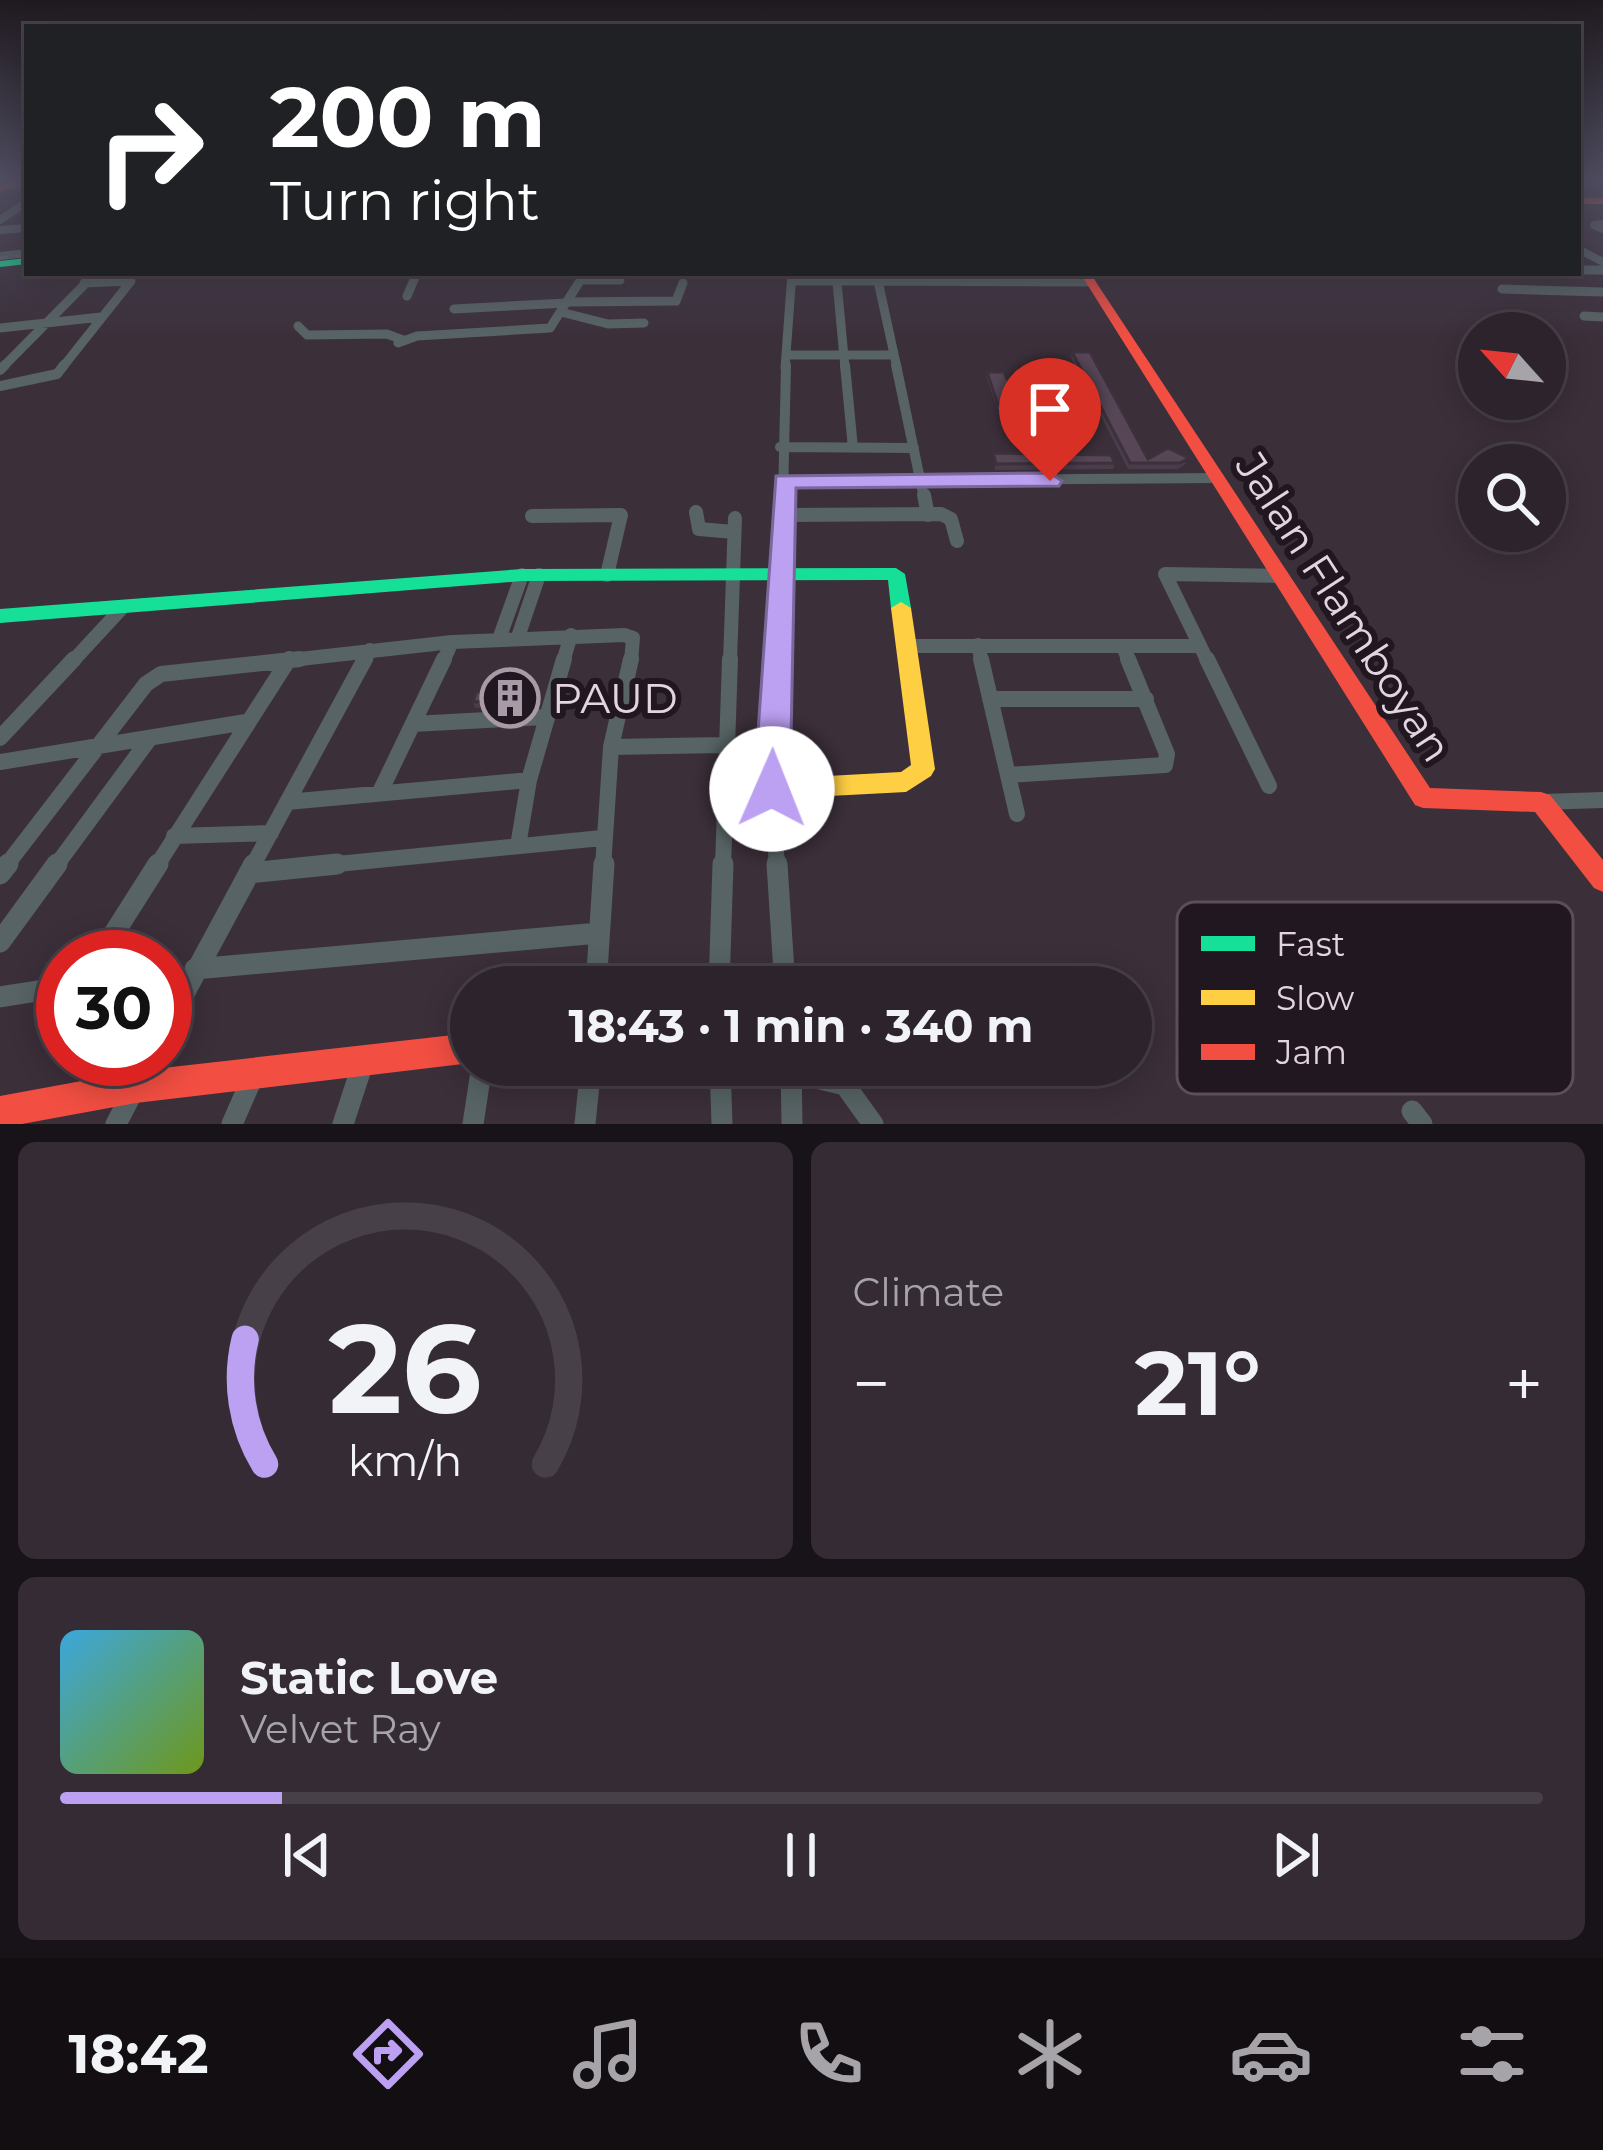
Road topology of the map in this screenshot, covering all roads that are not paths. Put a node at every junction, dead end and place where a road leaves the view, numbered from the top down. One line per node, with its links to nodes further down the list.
1 (94, 276): 9 (street)
2 (416, 276): 13 (street)
3 (583, 276): 6 (street); 14 (street)
4 (793, 277): 8 (street); 23 (street)
5 (1088, 278): 7 (street); 31 (main road, Jalan Flamboyan)
6 (620, 280)
7 (878, 281): 8 (street); 25 (street)
8 (837, 282): 24 (street)
9 (84, 283): 17 (street); 19 (street)
10 (683, 283): 14 (street)
11 (1502, 289): 12 (street)
12 (1603, 292)
13 (406, 296)
14 (565, 306): 15 (street); 20 (street); 21 (street)
15 (454, 309)
16 (1584, 316): 18 (street)
17 (101, 317): 19 (street); 27 (street)
18 (1603, 317)
19 (42, 323): 22 (street); 26 (street)
20 (644, 323)
21 (298, 326)
22 (0, 328)
23 (790, 355): 24 (street); 28 (street)
24 (844, 355): 25 (street); 29 (street)
25 (893, 355): 30 (street)
26 (0, 370)
27 (0, 386)
28 (780, 447): 29 (street); 33 (street)
29 (854, 448): 30 (street)
30 (914, 448): 32 (street)
31 (1219, 478): 32 (street); 43 (main road, Jalan Flamboyan)
32 (921, 480): 33 (street); 35 (street)
33 (784, 481): 36 (street)
34 (696, 512): 40 (street)
35 (928, 514): 36 (street); 38 (street)
36 (784, 515): 39 (street)
37 (532, 516): 41 (street)
38 (957, 541)
39 (782, 571): 40 (main road); 50 (main road); 69 (street)
40 (730, 572): 41 (main road); 63 (street)
41 (608, 574): 42 (main road)
42 (531, 575): 44 (main road); 47 (street)
43 (1282, 576): 52 (street); 73 (main road, Jalan Flamboyan)
44 (122, 608): 45 (main road); 60 (street)
45 (0, 616)
46 (571, 635): 47 (street); 57 (street); 64 (street)
47 (509, 638): 48 (street)
48 (452, 643): 53 (street); 59 (street)
49 (978, 645): 50 (street); 51 (street); 55 (street)
50 (907, 646): 69 (main road)
51 (1123, 646): 52 (street); 56 (street)
52 (1198, 646): 68 (street)
53 (370, 650): 54 (street); 72 (street)
54 (289, 658): 58 (street); 62 (street)
55 (990, 699): 56 (street); 66 (street)
56 (1146, 699): 66 (street)
57 (545, 717): 59 (street); 67 (street)
58 (246, 722): 61 (street); 76 (street)
59 (413, 724): 70 (street)
60 (0, 738)
61 (150, 738): 62 (street); 84 (street)
62 (104, 746): 65 (street); 80 (street)
63 (723, 746): 64 (street); 86 (street)
64 (611, 747): 77 (street)
65 (0, 761)
66 (1008, 775): 74 (street)
67 (529, 779): 70 (street); 78 (street)
68 (1269, 786)
69 (772, 789): 87 (street)
70 (380, 792): 72 (street)
71 (1603, 800): 73 (street)
72 (287, 802): 75 (street)
73 (1541, 802): 81 (main road)
74 (1017, 814)
75 (271, 833): 76 (street); 79 (street)
76 (174, 836): 82 (street)
77 (602, 838): 78 (street); 83 (street)
78 (518, 846): 79 (street)
79 (249, 873): 88 (street)
80 (0, 874)
81 (1603, 880)
82 (116, 930)
83 (599, 932): 85 (street); 88 (street)
84 (0, 942)
85 (597, 966)
86 (719, 966)
87 (784, 966)
88 (195, 969): 89 (street)
89 (192, 975)
90 (36, 991): 91 (street)
91 (0, 997)
92 (450, 1050): 93 (main road)
93 (364, 1060): 94 (main road); 104 (street)
94 (254, 1074): 100 (main road); 103 (street)
95 (479, 1086): 105 (street)
96 (589, 1086): 106 (street)
97 (721, 1086): 107 (street)
98 (791, 1086): 108 (street)
99 (846, 1086): 109 (street)
100 (136, 1087): 101 (main road); 102 (street)
101 (3, 1115)
102 (116, 1124)
103 (232, 1124)
104 (343, 1124)
105 (473, 1124)
106 (585, 1124)
107 (722, 1124)
108 (792, 1124)
109 (873, 1124)

